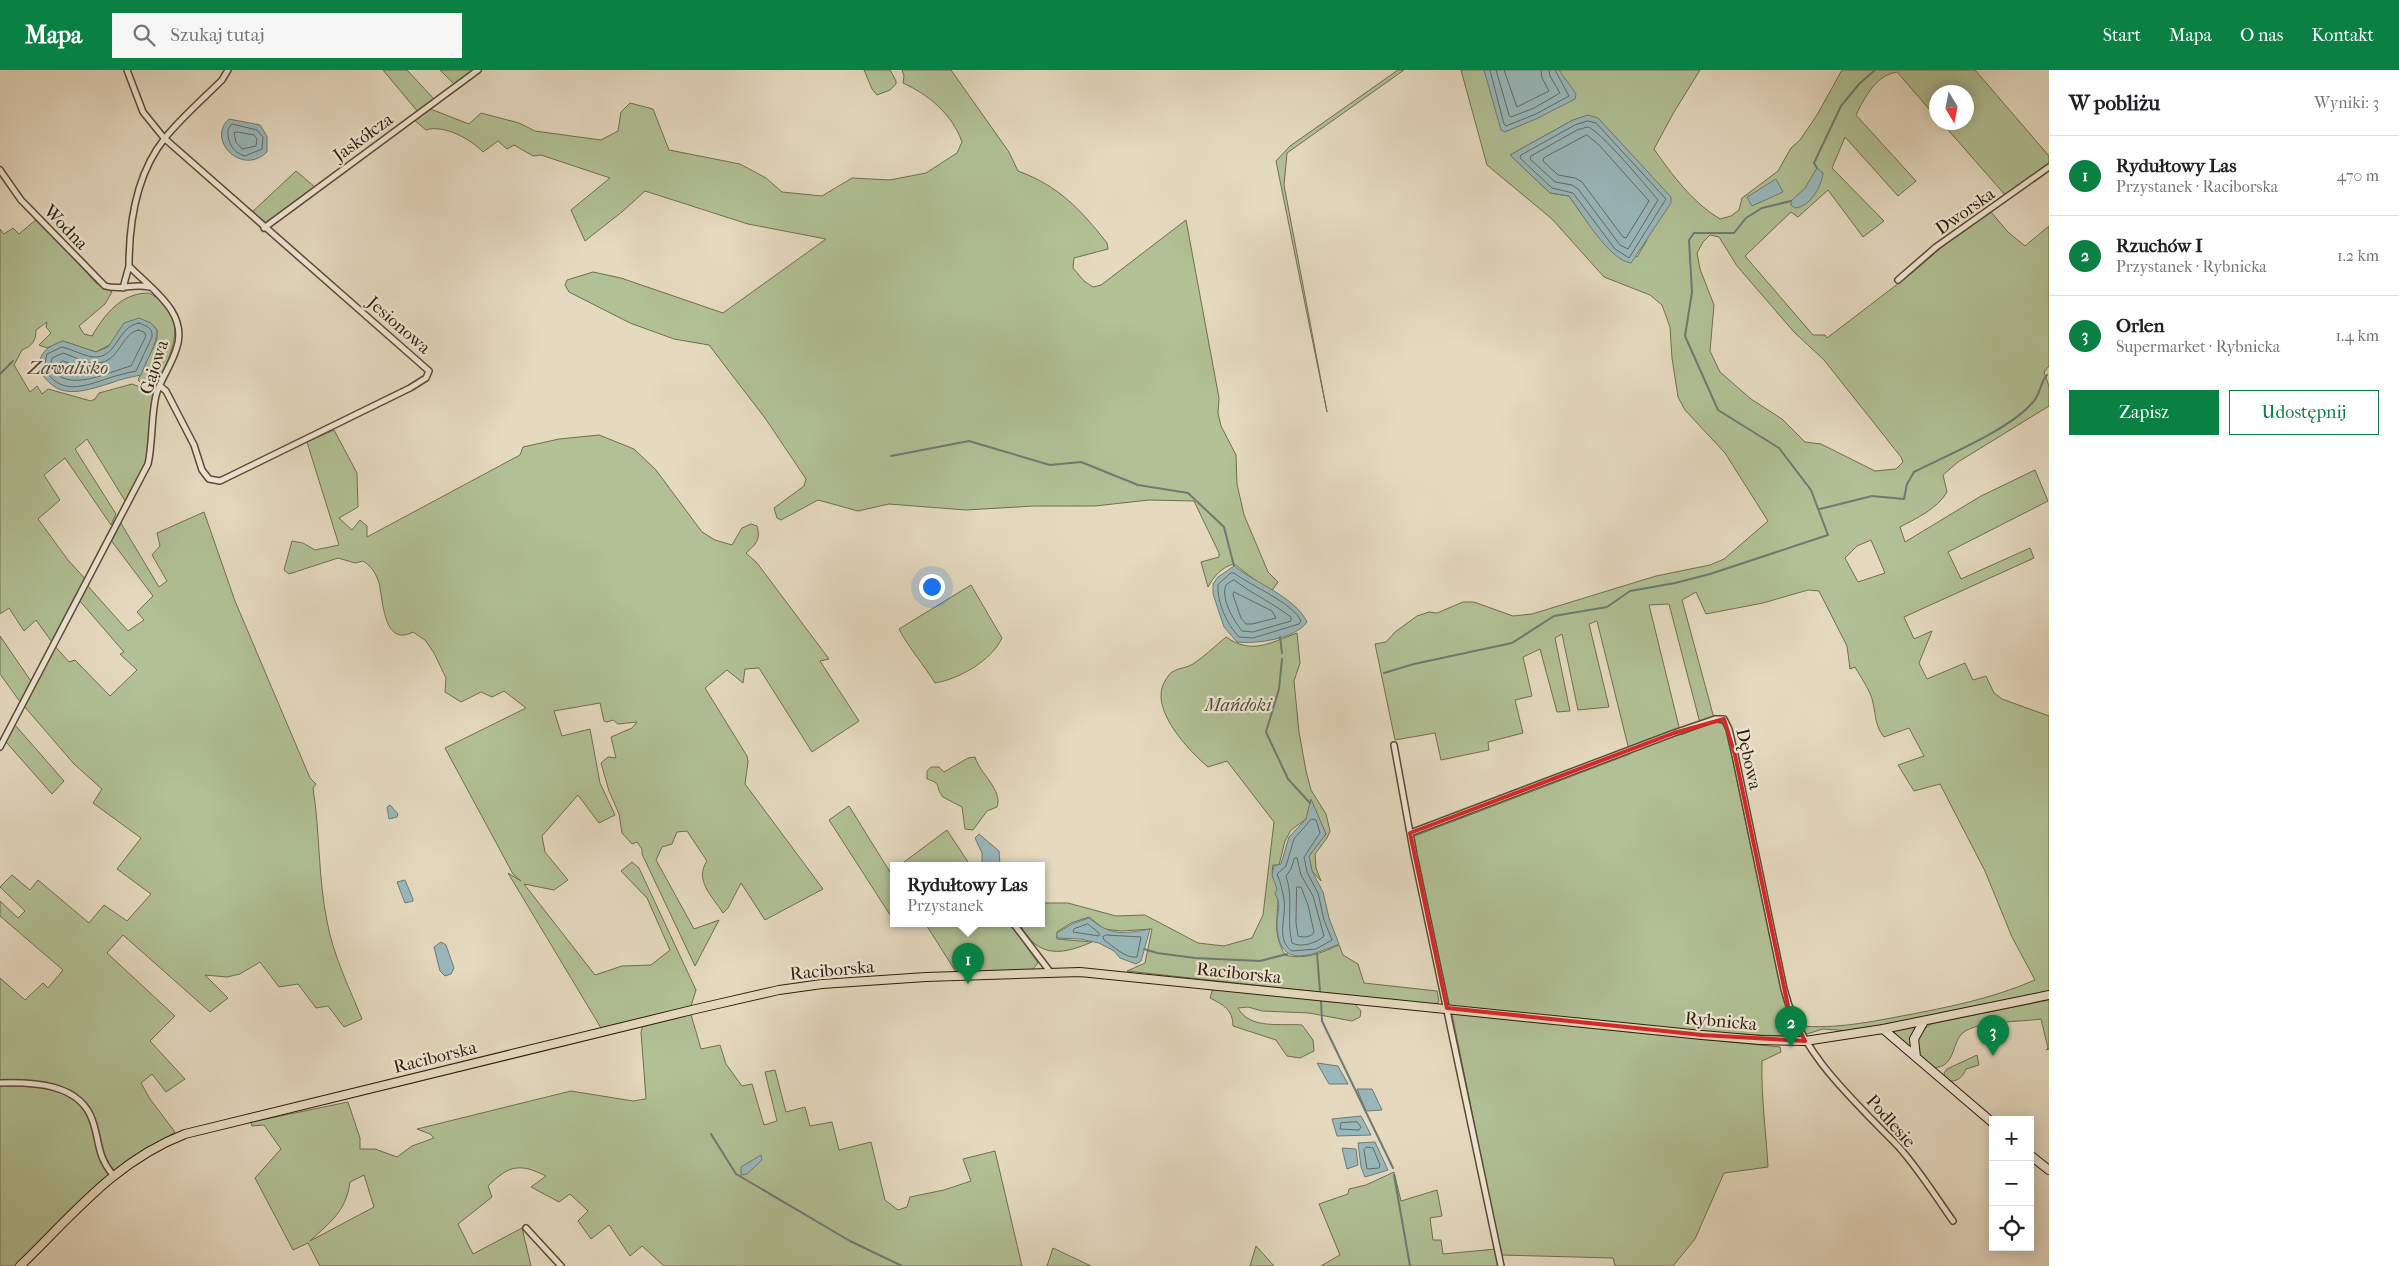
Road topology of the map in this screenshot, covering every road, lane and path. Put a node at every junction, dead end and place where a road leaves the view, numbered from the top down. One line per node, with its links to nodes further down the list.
1 (127, 70): 4 (street, Jesionowa)
2 (228, 70): 4 (street)
3 (478, 70): 7 (street, Jaskółcza)
4 (164, 138): 7 (street, Jesionowa); 8 (street)
5 (2049, 167): 9 (street, Dworska)
6 (0, 170): 11 (street, Wodna)
7 (265, 227): 12 (street, Jesionowa)
8 (129, 266): 10 (street, Gajowa); 11 (street)
9 (1898, 280)
10 (149, 287): 11 (street, Wodna); 12 (street, Gajowa)
11 (123, 288)
12 (160, 386): 14 (street, Gajowa)
13 (1394, 745): 15 (street)
14 (0, 747)
15 (1410, 833): 19 (street); 22 (street, Dębowa)
16 (1016, 927): 17 (street)
17 (1051, 973): 19 (main road, Raciborska); 28 (main road, Raciborska)
18 (2049, 995): 20 (main road, Rybnicka)
19 (1447, 1008): 22 (main road, Rybnicka); 33 (street)
20 (1924, 1021): 21 (main road, Rybnicka); 23 (main road)
21 (1883, 1029): 22 (main road, Rybnicka); 23 (main road)
22 (1805, 1041): 29 (street, Podlesie)
23 (1916, 1057): 25 (main road)
24 (0, 1083): 28 (street)
25 (1989, 1120)
26 (2034, 1157): 27 (main road)
27 (2049, 1170)
28 (112, 1175): 31 (main road, Raciborska)
29 (1953, 1221)
30 (526, 1228): 32 (street)
31 (20, 1266)
32 (561, 1266)
33 (1501, 1266)

